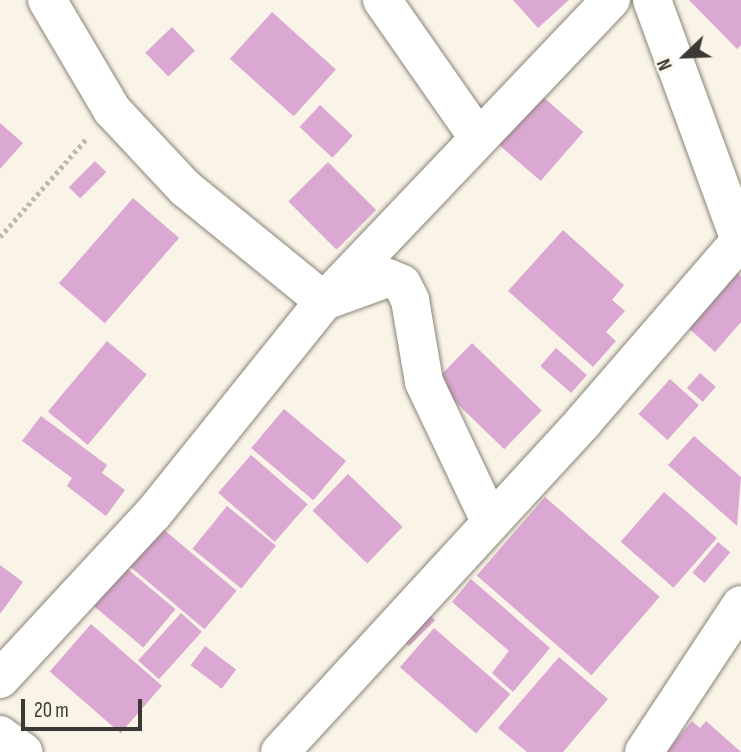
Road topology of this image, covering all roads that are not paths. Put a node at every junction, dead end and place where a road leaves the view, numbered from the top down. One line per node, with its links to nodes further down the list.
1 (47, 0): 7 (street)
2 (382, 0): 5 (street)
3 (611, 0): 5 (street)
4 (652, 0): 6 (street)
5 (477, 136): 7 (street)
6 (741, 241): 8 (street)
7 (324, 301): 8 (street); 10 (street)
8 (490, 521): 13 (street)
9 (741, 605): 14 (street)
10 (0, 680)
11 (0, 735): 12 (street)
12 (23, 752)
13 (280, 752)
14 (644, 752)

